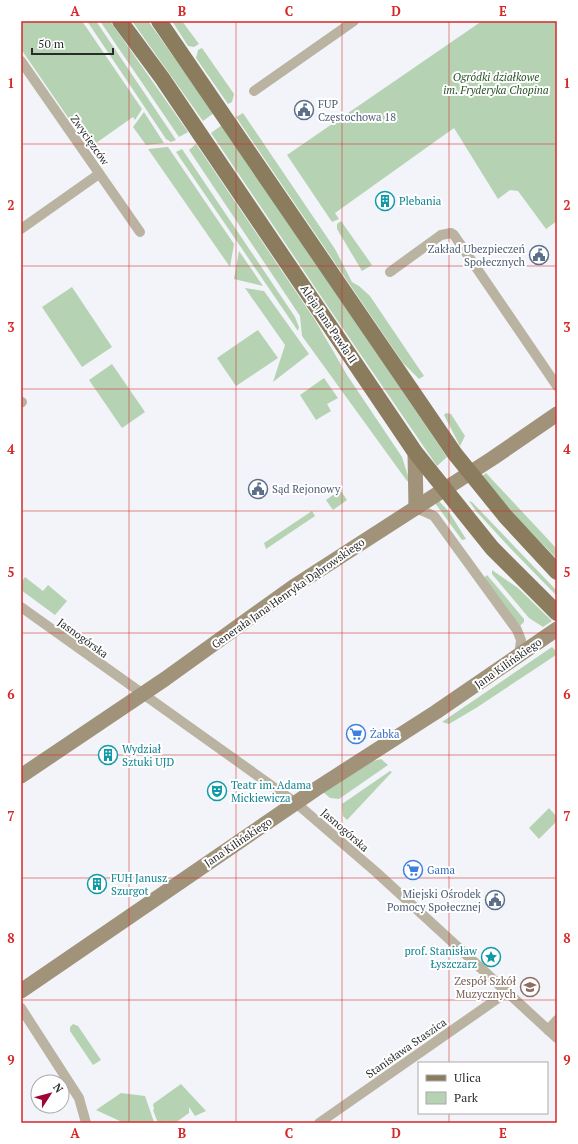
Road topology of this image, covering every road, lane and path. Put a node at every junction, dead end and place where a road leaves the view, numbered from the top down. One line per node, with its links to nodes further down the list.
1 (120, 21): 12 (main road, Aleja Jana Pawła II)
2 (159, 21): 13 (main road)
3 (354, 21): 5 (street)
4 (21, 61): 6 (street, Zwycięzców)
5 (254, 91)
6 (99, 174): 7 (street); 8 (street, Zwycięzców)
7 (21, 229)
8 (140, 232)
9 (390, 272): 10 (street)
10 (557, 386)
11 (557, 414): 13 (street, Generała Jana Henryka Dąbrowskiego)
12 (415, 452): 14 (main road, Aleja Jana Pawła II); 15 (street)
13 (470, 473): 14 (street, Generała Jana Henryka Dąbrowskiego); 16 (main road)
14 (444, 490): 15 (street, Generała Jana Henryka Dąbrowskiego); 18 (main road, Aleja Jana Pawła II)
15 (416, 508): 20 (street); 21 (street, Generała Jana Henryka Dąbrowskiego)
16 (557, 572)
17 (21, 607): 21 (street, Jasnogórska)
18 (557, 613)
19 (557, 629): 20 (street, Jana Kilińskiego)
20 (518, 656): 23 (street, Jana Kilińskiego)
21 (143, 694): 22 (street, Generała Jana Henryka Dąbrowskiego); 23 (street, Jasnogórska)
22 (21, 776)
23 (296, 803): 24 (street, Jana Kilińskiego); 25 (street, Jasnogórska)
24 (21, 991)
25 (507, 992): 28 (street, Jasnogórska); 31 (street, Stanisława Staszica)
26 (21, 1008): 30 (street)
27 (557, 1020): 28 (street)
28 (548, 1030): 29 (street, Jasnogórska)
29 (557, 1038)
30 (86, 1123)
31 (319, 1123)

